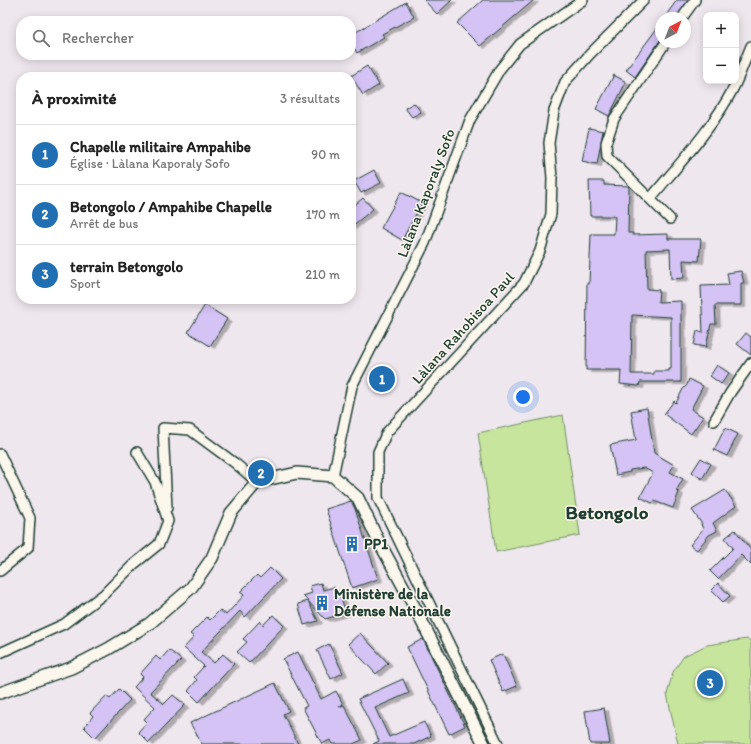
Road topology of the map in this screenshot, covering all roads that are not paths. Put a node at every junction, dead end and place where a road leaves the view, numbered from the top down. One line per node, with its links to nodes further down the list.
1 (583, 0): 13 (street, Làlana Kaporaly Sofo)
2 (644, 0): 20 (street, Làlana Rahobisoa Paul)
3 (695, 0): 4 (street)
4 (686, 12)
5 (751, 46): 7 (street)
6 (662, 48): 7 (street)
7 (650, 199): 8 (street)
8 (670, 219)
9 (751, 362): 10 (street)
10 (714, 421)
11 (137, 452): 15 (street)
12 (0, 454): 16 (street)
13 (333, 476): 14 (street); 19 (street)
14 (257, 482): 15 (street); 18 (street)
15 (168, 521): 17 (street)
16 (0, 571)
17 (0, 653)
18 (0, 693)
19 (484, 744)
20 (498, 744)

